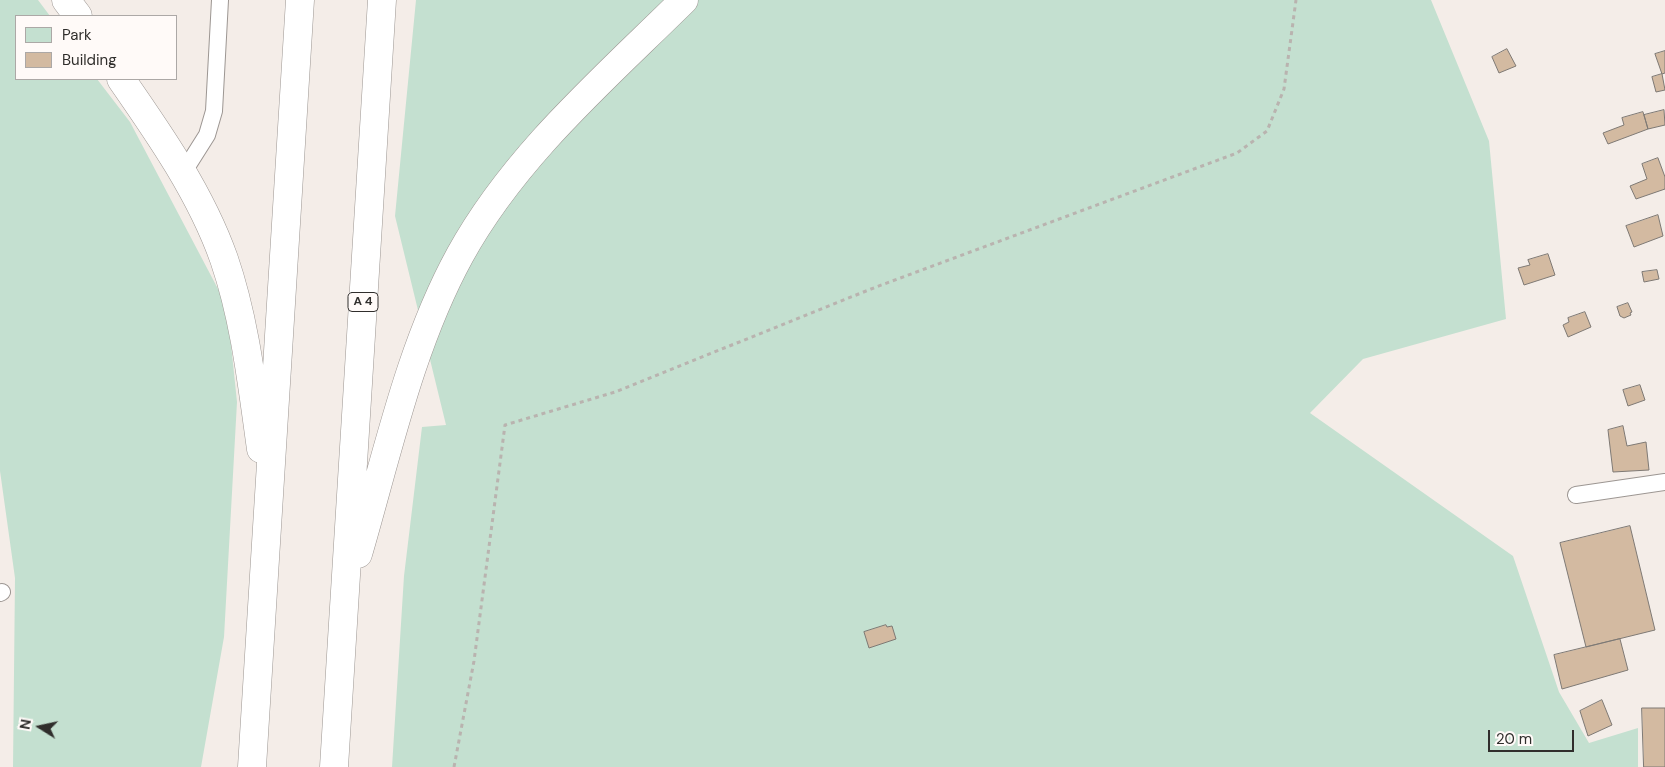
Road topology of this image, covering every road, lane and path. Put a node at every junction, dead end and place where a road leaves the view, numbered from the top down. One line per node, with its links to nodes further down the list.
1 (66, 0): 7 (highway)
2 (220, 0): 9 (lane)
3 (300, 0): 12 (highway)
4 (382, 0): 13 (highway, A 4)
5 (684, 0): 13 (highway)
6 (1296, 0): 16 (path)
7 (77, 15)
8 (122, 80): 9 (highway)
9 (182, 173): 12 (highway)
10 (1665, 482): 11 (lane)
11 (1576, 495)
12 (269, 502): 14 (highway)
13 (344, 604): 15 (highway, A 4)
14 (252, 767)
15 (334, 767)
16 (454, 767)

